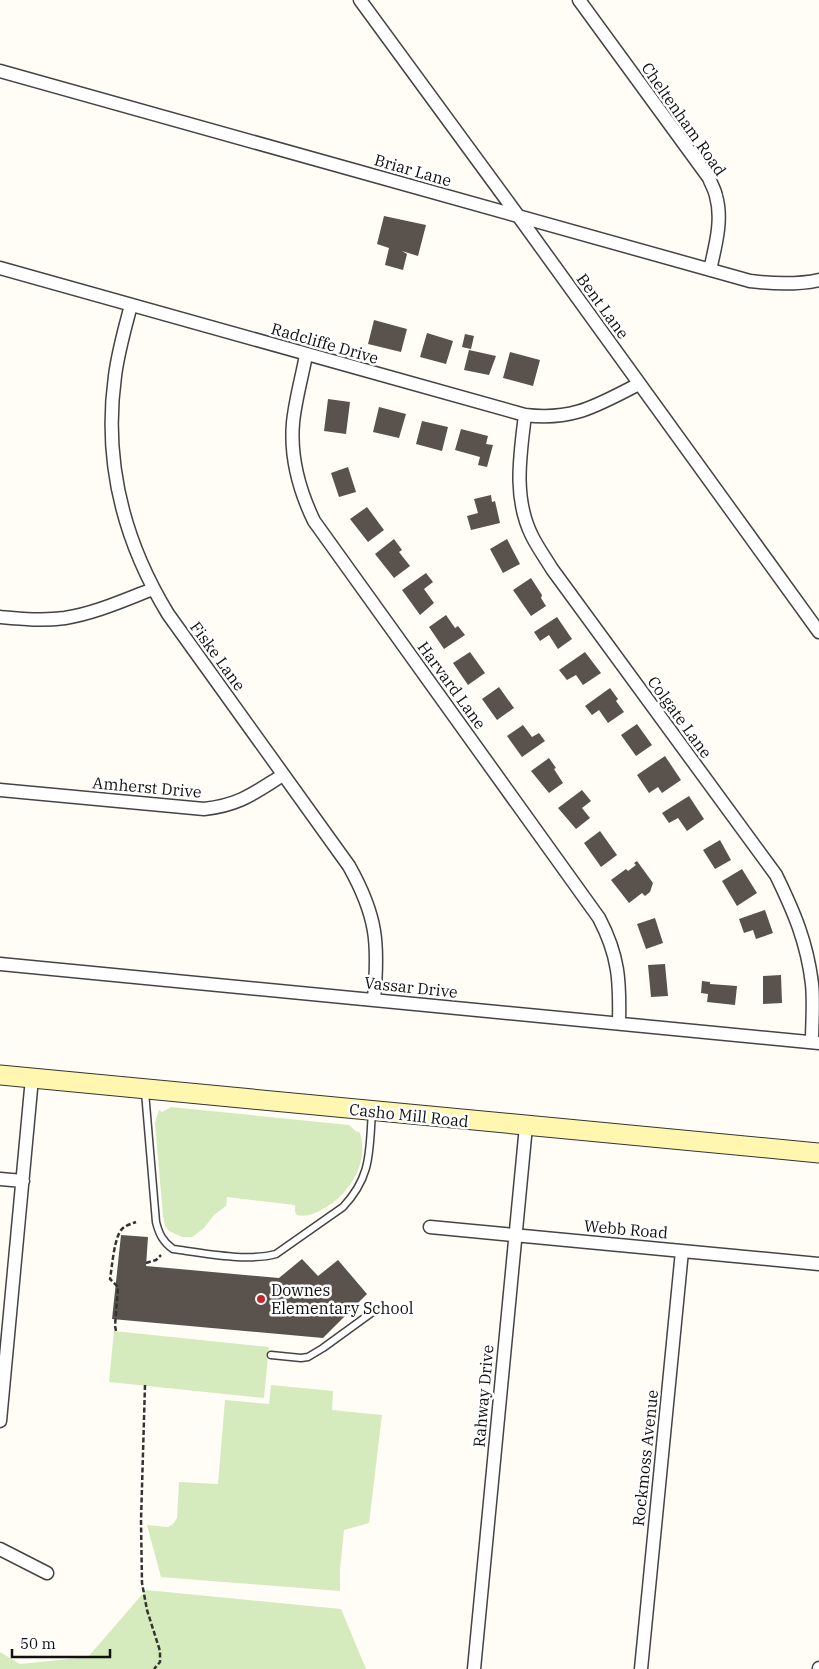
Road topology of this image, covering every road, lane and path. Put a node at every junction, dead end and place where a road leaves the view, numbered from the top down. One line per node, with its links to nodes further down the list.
1 (360, 0): 4 (street, Bent Lane)
2 (580, 0): 6 (street, Cheltenham Road)
3 (0, 71): 4 (street, Briar Lane)
4 (519, 217): 6 (street, Briar Lane); 10 (street, Bent Lane)
5 (0, 268): 8 (street, Radcliffe Drive)
6 (710, 270): 7 (street, Briar Lane)
7 (819, 280)
8 (131, 305): 9 (street, Radcliffe Drive); 12 (street, Fiske Lane)
9 (306, 355): 11 (street, Radcliffe Drive); 19 (street, Harvard Lane)
10 (639, 384): 11 (street, Radcliffe Drive); 14 (street, Bent Lane)
11 (525, 415): 20 (street, Colgate Lane)
12 (152, 588): 13 (street); 15 (street, Fiske Lane)
13 (0, 617)
14 (819, 632)
15 (283, 775): 16 (street, Amherst Drive); 18 (street, Fiske Lane)
16 (0, 790)
17 (0, 964): 18 (street, Vassar Drive)
18 (374, 999): 19 (street, Vassar Drive)
19 (619, 1023): 20 (street, Vassar Drive)
20 (815, 1042)
21 (0, 1075): 22 (street, Casho Mill Road)
22 (32, 1078): 23 (street, Casho Mill Road); 28 (street)
23 (145, 1089): 24 (street, Casho Mill Road); 24 (lane)
24 (372, 1111): 25 (street, Casho Mill Road)
25 (526, 1126): 26 (street, Casho Mill Road); 31 (street, Rahway Drive)
26 (819, 1153)
27 (0, 1178): 28 (street)
28 (22, 1181): 40 (street)
29 (136, 1222): 37 (path)
30 (430, 1227): 31 (street, Webb Road)
31 (515, 1235): 32 (street, Webb Road); 44 (street, Rahway Drive)
32 (682, 1251): 35 (street, Webb Road); 45 (street, Rockmoss Avenue)
33 (161, 1254): 34 (path)
34 (146, 1263)
35 (819, 1264)
36 (404, 1311): 38 (lane)
37 (116, 1331)
38 (272, 1355)
39 (145, 1385): 43 (path)
40 (0, 1421)
41 (0, 1548): 42 (street)
42 (46, 1573)
43 (154, 1669)
44 (474, 1669)
45 (641, 1669)

